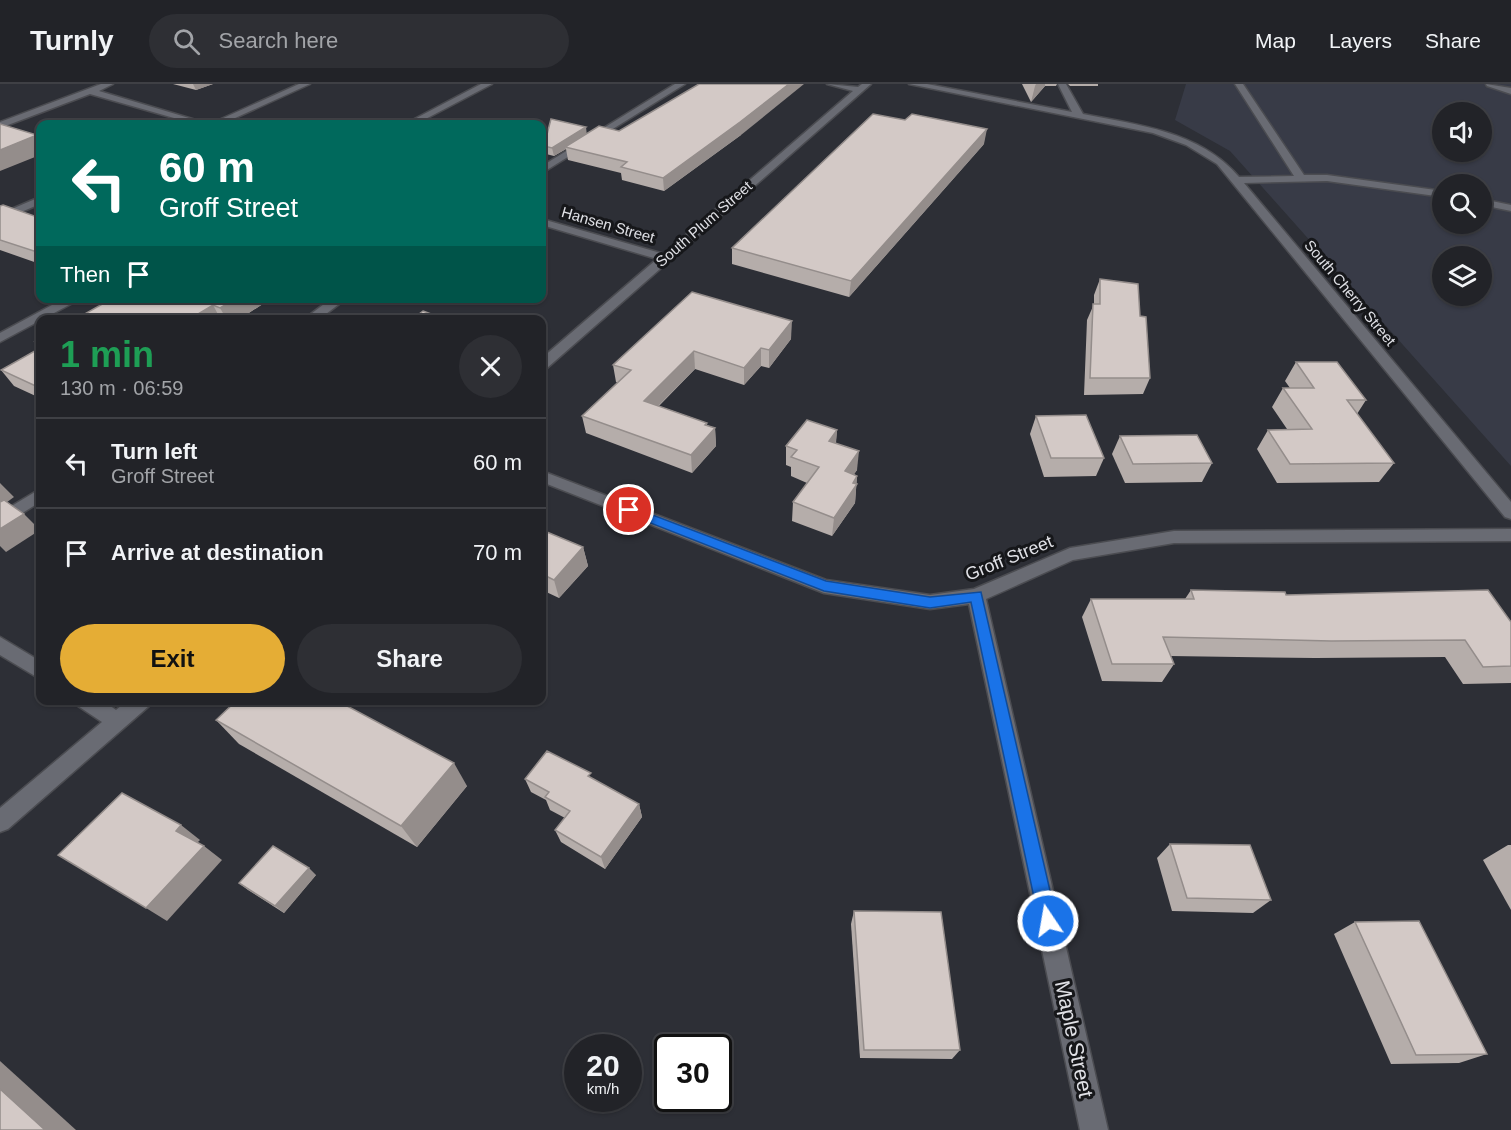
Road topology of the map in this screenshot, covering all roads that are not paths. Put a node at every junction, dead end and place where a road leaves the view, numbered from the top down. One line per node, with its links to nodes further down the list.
1 (109, 84): 12 (street)
2 (306, 84): 15 (street)
3 (488, 84): 16 (street)
4 (681, 84): 18 (street)
5 (831, 84): 10 (street)
6 (913, 84): 13 (street, South Cherry Street)
7 (1062, 84): 13 (street)
8 (1239, 84): 19 (street)
9 (1490, 84): 11 (street)
10 (863, 87): 27 (street, South Plum Street)
11 (1511, 91)
12 (89, 92): 14 (street); 17 (street)
13 (1079, 116): 20 (street, South Cherry Street)
14 (190, 120)
15 (224, 120)
16 (418, 120)
17 (0, 125)
18 (546, 168)
19 (1301, 178): 20 (street); 21 (street)
20 (1235, 180): 37 (street, South Cherry Street)
21 (1432, 192)
22 (36, 202): 25 (street)
23 (1492, 204): 24 (street)
24 (1511, 208)
25 (0, 218)
26 (546, 223): 27 (street, Hansen Street)
27 (666, 258): 34 (street, South Plum Street)
28 (66, 303): 30 (street)
29 (334, 303): 31 (street)
30 (44, 315)
31 (316, 315)
32 (36, 319): 33 (street)
33 (0, 338)
34 (546, 362)
35 (546, 478): 40 (street, Groff Street)
36 (36, 498): 38 (street)
37 (1511, 513)
38 (0, 521)
39 (1511, 535): 40 (street, Groff Street)
40 (976, 596): 47 (street, Maple Street)
41 (0, 645): 42 (street)
42 (36, 668)
43 (93, 705): 45 (street)
44 (136, 705): 45 (street)
45 (117, 721): 46 (street)
46 (0, 822)
47 (1094, 1130)

